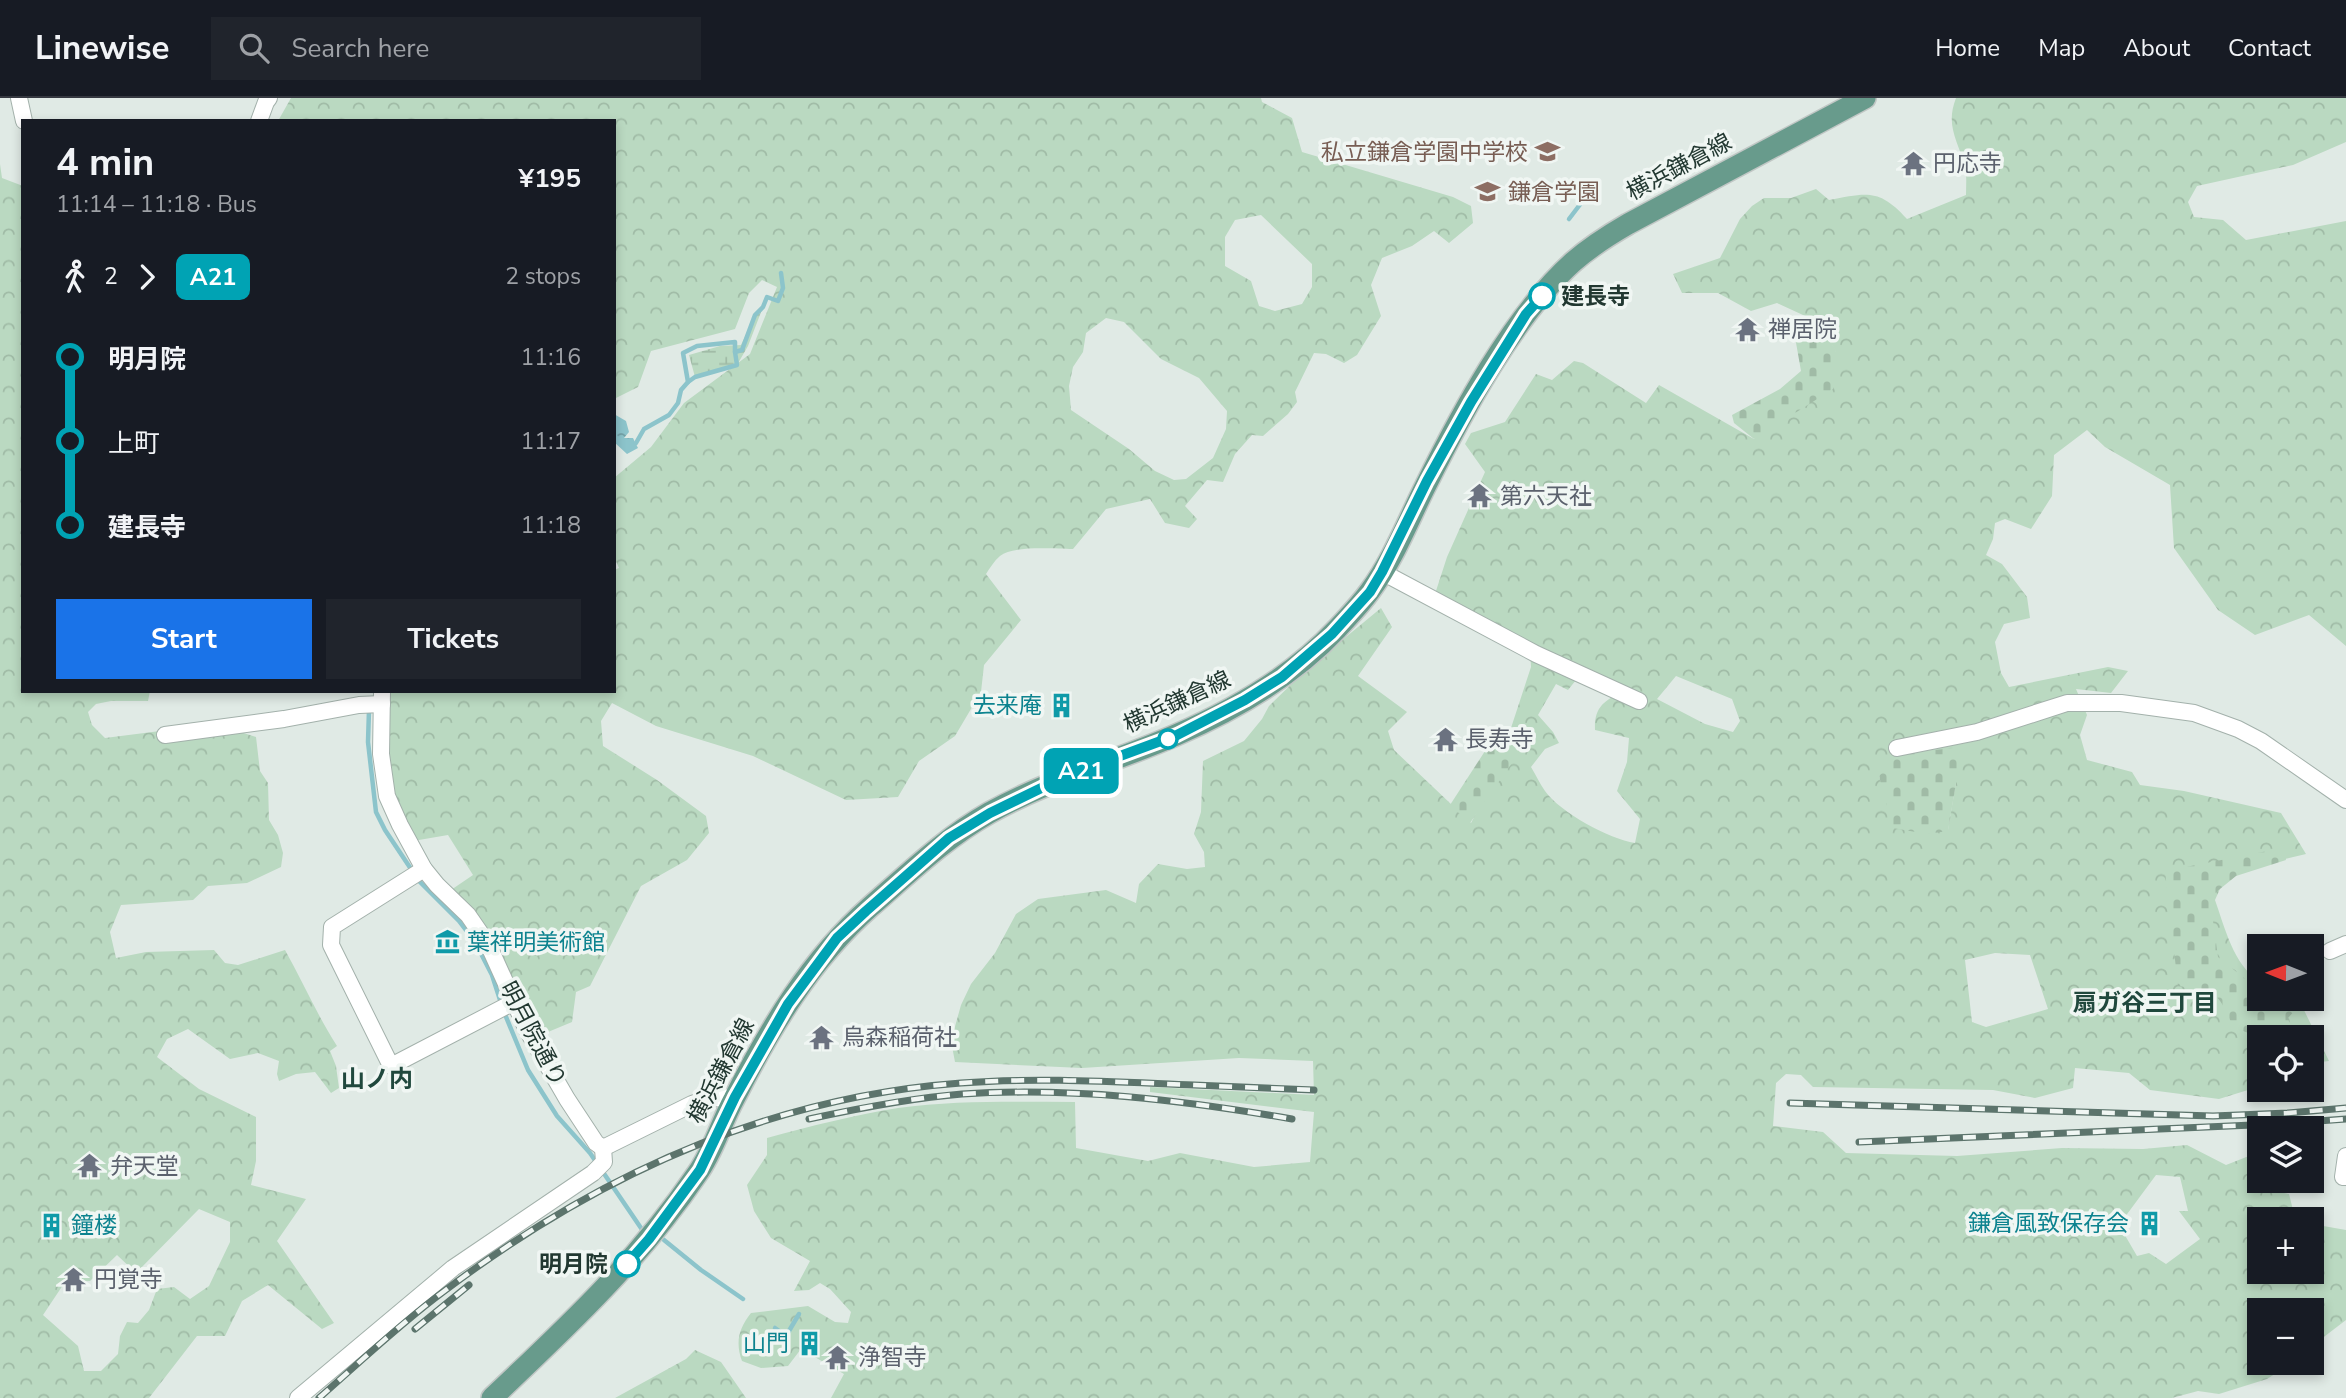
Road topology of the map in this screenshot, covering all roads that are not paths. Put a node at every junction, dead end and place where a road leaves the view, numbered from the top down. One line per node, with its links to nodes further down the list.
1 (19, 98): 4 (street)
2 (269, 98): 5 (street)
3 (1866, 98): 6 (main road, 横浜鎌倉線)
4 (24, 119)
5 (260, 119)
6 (1382, 572): 8 (street); 16 (main road, 横浜鎌倉線)
7 (374, 701): 9 (street); 12 (street, 明月院通り)
8 (1639, 701)
9 (164, 735)
10 (1897, 748): 11 (street)
11 (2346, 800)
12 (417, 873): 15 (street, 明月院通り); 15 (street)
13 (2346, 944): 14 (street)
14 (2330, 951)
15 (505, 1006): 18 (street, 明月院通り)
16 (735, 1097): 18 (street); 21 (main road, 横浜鎌倉線)
17 (2346, 1156): 19 (street)
18 (600, 1161): 20 (street)
19 (2346, 1177)
20 (298, 1398)
21 (492, 1398)

